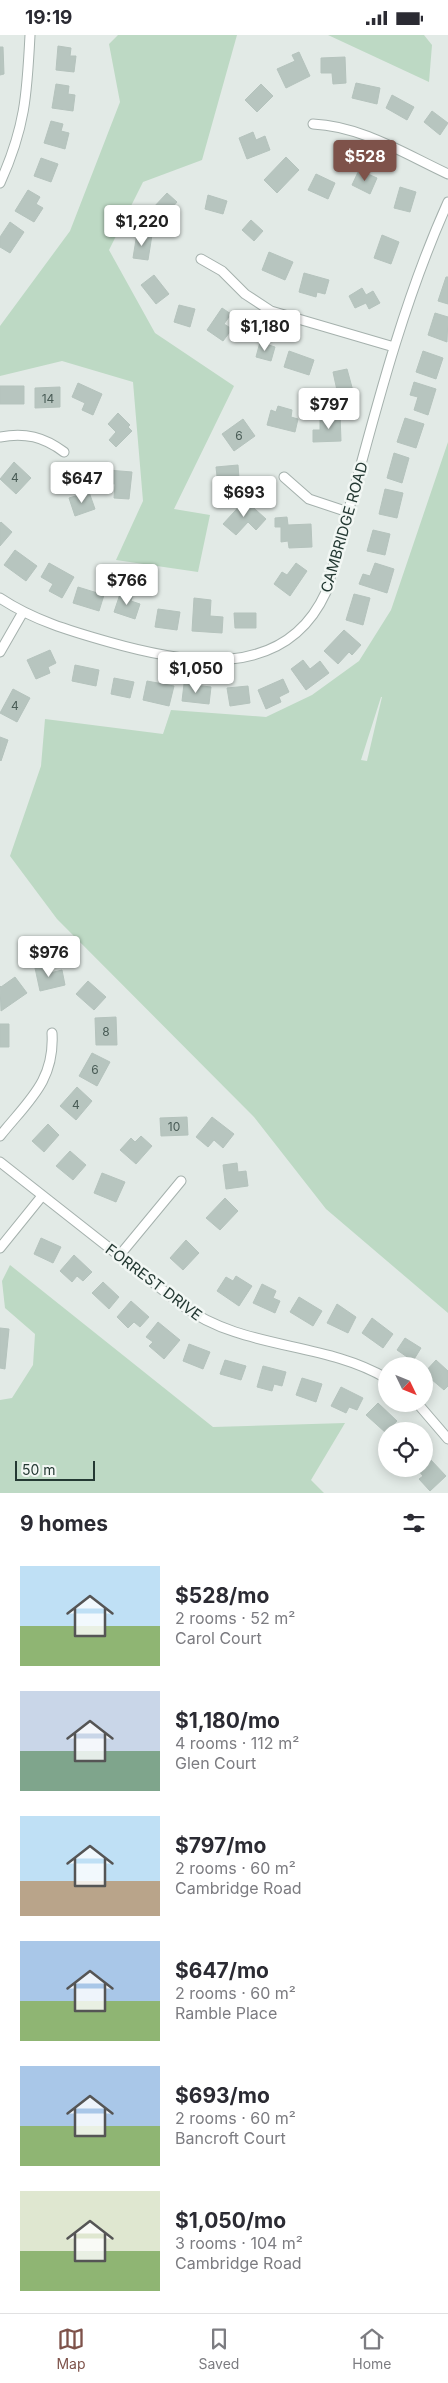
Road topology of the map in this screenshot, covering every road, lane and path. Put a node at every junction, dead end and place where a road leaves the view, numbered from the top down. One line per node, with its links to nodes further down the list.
1 (30, 35): 4 (street)
2 (313, 124): 3 (street)
3 (448, 174)
4 (0, 183)
5 (448, 202): 7 (street, CAMBRIDGE ROAD)
6 (201, 259): 7 (street)
7 (394, 347): 11 (street, CAMBRIDGE ROAD)
8 (0, 437): 9 (street)
9 (64, 452)
10 (284, 477): 11 (street)
11 (348, 511): 13 (street, CAMBRIDGE ROAD)
12 (0, 598): 13 (street, CAMBRIDGE ROAD)
13 (23, 612): 14 (street)
14 (0, 652)
15 (52, 1033): 16 (street)
16 (0, 1136)
17 (0, 1162): 19 (street, FORREST DRIVE)
18 (181, 1181): 21 (street)
19 (42, 1196): 20 (street); 21 (street, FORREST DRIVE)
20 (0, 1248)
21 (119, 1256): 22 (street, FORREST DRIVE)
22 (378, 1375)
23 (426, 1413): 24 (street)
24 (448, 1439)

